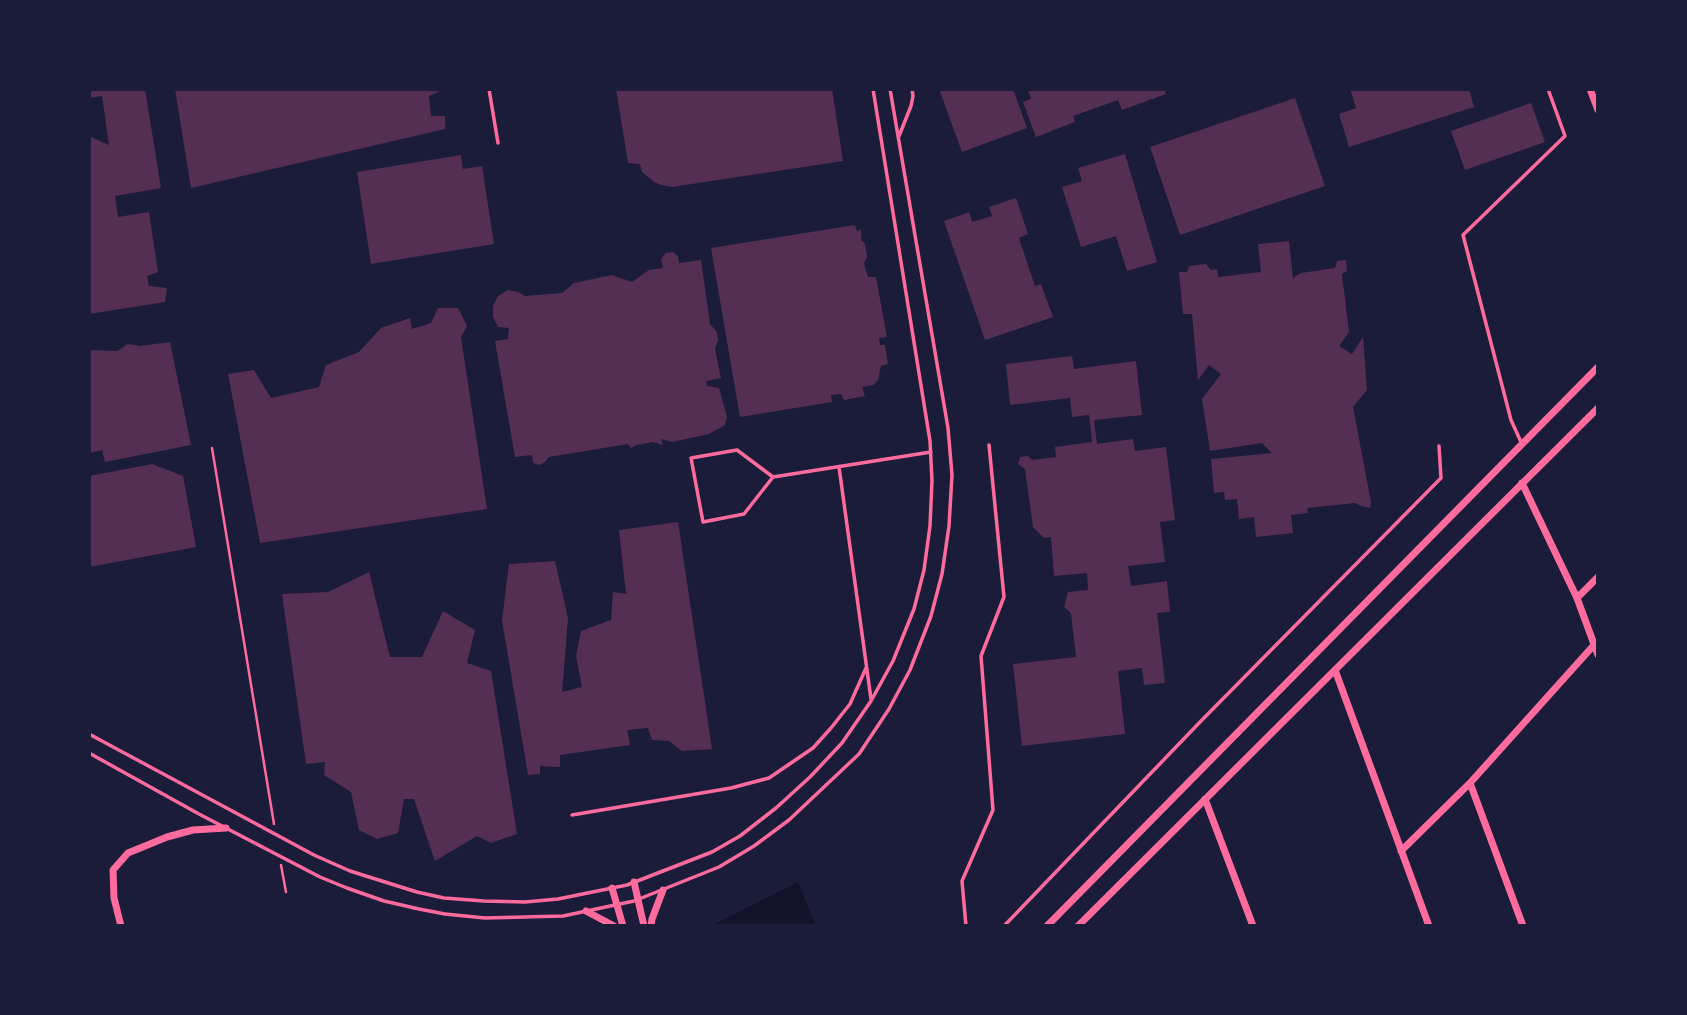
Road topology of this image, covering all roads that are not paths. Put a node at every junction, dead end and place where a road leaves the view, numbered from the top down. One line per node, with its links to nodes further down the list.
1 (489, 89): 9 (lane)
2 (873, 89): 15 (lane)
3 (890, 89): 8 (lane)
4 (912, 89): 8 (lane)
5 (1548, 89): 12 (lane)
6 (1590, 89): 7 (street)
7 (1598, 110)
8 (899, 138): 35 (lane)
9 (498, 143)
10 (1598, 367): 12 (street)
11 (1598, 408): 18 (street)
12 (1522, 444): 46 (street)
13 (989, 445): 44 (lane)
14 (1439, 446): 45 (lane)
15 (931, 452): 16 (lane); 25 (lane)
16 (839, 467): 17 (lane); 23 (lane)
17 (773, 477): 17 (lane)
18 (1522, 483): 20 (street); 24 (street)
19 (1598, 577): 20 (street)
20 (1577, 598): 21 (street)
21 (1594, 645): 22 (street); 28 (street)
22 (1598, 655)
23 (866, 668): 25 (lane); 30 (lane)
24 (1335, 670): 29 (street); 32 (street)
25 (871, 701): 33 (lane)
26 (89, 734): 34 (lane)
27 (89, 753): 31 (lane)
28 (1470, 783): 32 (street); 50 (street)
29 (1205, 799): 47 (street); 48 (street)
30 (572, 815)
31 (226, 828): 38 (lane); 39 (street)
32 (1401, 851): 49 (street)
33 (634, 882): 34 (lane); 36 (street)
34 (612, 888): 37 (street)
35 (663, 890): 36 (lane); 43 (street)
36 (638, 899): 37 (lane); 42 (street)
37 (617, 905): 38 (lane); 41 (street)
38 (586, 911): 40 (street)
39 (121, 926)
40 (614, 926)
41 (623, 926)
42 (644, 926)
43 (651, 926)
44 (966, 926)
45 (1004, 926)
46 (1047, 926)
47 (1077, 926)
48 (1253, 926)
49 (1429, 926)
50 (1523, 926)

